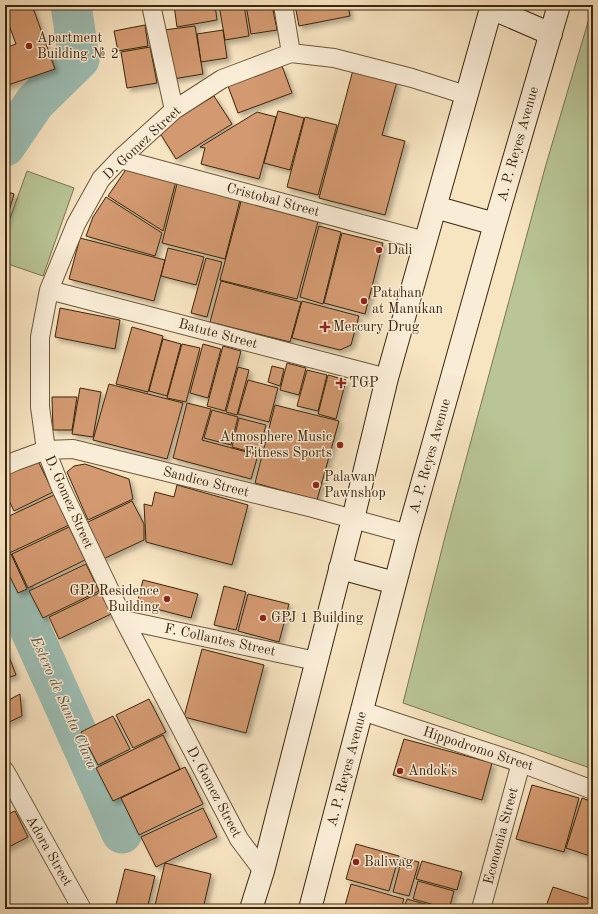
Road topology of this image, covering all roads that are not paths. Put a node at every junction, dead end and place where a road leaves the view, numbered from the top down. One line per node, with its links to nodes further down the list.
1 (151, 5): 8 (street)
2 (283, 5): 6 (street)
3 (559, 5): 5 (street, A. P. Reyes Avenue)
4 (491, 6): 5 (street); 7 (street)
5 (551, 34): 11 (street, A. P. Reyes Avenue)
6 (291, 54): 7 (street, D. Gomez Street); 8 (street, D. Gomez Street)
7 (466, 95): 10 (street)
8 (174, 110): 9 (street, D. Gomez Street)
9 (120, 159): 12 (street, Cristobal Street); 13 (street, D. Gomez Street)
10 (435, 207): 11 (street); 12 (street)
11 (495, 224): 18 (street, A. P. Reyes Avenue)
12 (425, 241): 14 (street)
13 (49, 290): 14 (street, Batute Street); 15 (street, D. Gomez Street)
14 (387, 378): 17 (street)
15 (46, 450): 16 (street, Sandico Street); 17 (street, Sandico Street); 21 (street, D. Gomez Street)
16 (5, 466)
17 (353, 519): 18 (street, Sandico Street); 19 (street)
18 (408, 534): 20 (street, A. P. Reyes Avenue)
19 (340, 568): 20 (street); 22 (street)
20 (395, 583): 23 (street, A. P. Reyes Avenue)
21 (124, 620): 22 (street, F. Collantes Street); 27 (street, D. Gomez Street)
22 (316, 661): 27 (street)
23 (362, 711): 24 (street, Hippodromo Street); 30 (street, A. P. Reyes Avenue)
24 (521, 763): 26 (street, Hippodromo Street); 31 (street, Economia Street)
25 (7, 778): 28 (street, Adora Street)
26 (593, 790)
27 (263, 871): 29 (street)
28 (82, 909)
29 (252, 909)
30 (310, 909)
31 (481, 909)

